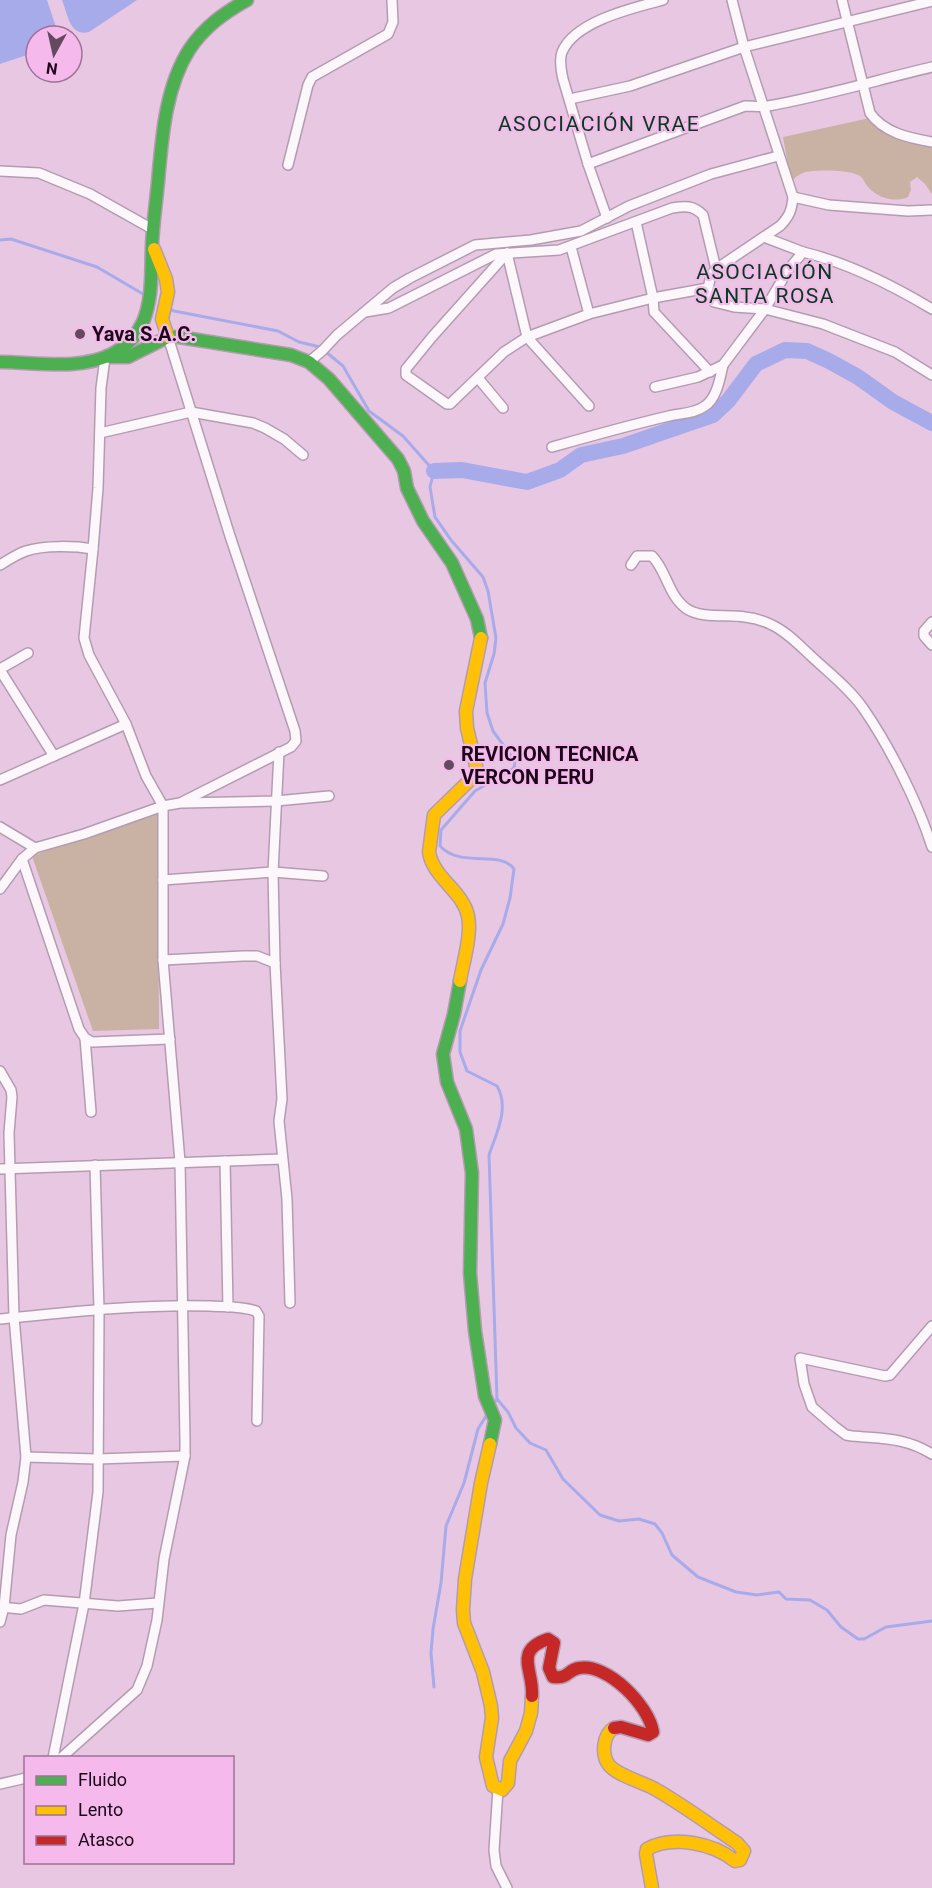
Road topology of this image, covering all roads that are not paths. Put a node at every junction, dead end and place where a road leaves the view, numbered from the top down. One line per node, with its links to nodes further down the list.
1 (247, 0): 23 (main road)
2 (392, 0): 17 (street)
3 (663, 0): 12 (street)
4 (732, 0): 9 (street)
5 (842, 0): 8 (street)
6 (932, 1): 7 (street)
7 (897, 4): 8 (street)
8 (847, 21): 9 (street); 11 (street)
9 (744, 46): 12 (street); 13 (street)
10 (932, 67): 11 (street)
11 (865, 85): 13 (street); 14 (street)
12 (570, 99): 16 (street)
13 (764, 106): 15 (street); 16 (street)
14 (932, 142)
15 (778, 156): 19 (street); 21 (street)
16 (588, 164): 21 (street)
17 (288, 165)
18 (0, 171): 23 (street)
19 (793, 197): 20 (street); 24 (street)
20 (932, 210)
21 (607, 218): 34 (street)
22 (636, 222): 26 (street); 29 (street); 31 (street)
23 (154, 231): 25 (main road)
24 (764, 237): 27 (street); 29 (street)
25 (152, 244): 36 (main road); 38 (main road)
26 (571, 247): 28 (street); 35 (street)
27 (803, 252): 32 (street); 33 (street)
28 (507, 253): 34 (street); 37 (street); 44 (street)
29 (716, 269): 30 (street)
30 (708, 288): 31 (street); 32 (street)
31 (653, 297): 35 (street); 42 (street)
32 (765, 309): 41 (street); 43 (street)
33 (932, 309)
34 (363, 313): 40 (street)
35 (589, 314): 37 (street)
36 (168, 337): 38 (main road); 40 (main road); 48 (street)
37 (526, 337): 44 (street); 46 (street)
38 (105, 358): 39 (main road); 49 (street)
39 (0, 362)
40 (309, 362): 109 (main road)
41 (723, 365): 42 (street); 50 (street)
42 (710, 372): 45 (street)
43 (932, 375)
44 (478, 378): 47 (street)
45 (656, 387)
46 (590, 406)
47 (503, 408)
48 (191, 412): 49 (street); 51 (street); 60 (street)
49 (100, 434): 52 (street)
50 (552, 447)
51 (303, 455)
52 (93, 549): 53 (street); 59 (street)
53 (0, 565)
54 (631, 565): 69 (street)
55 (932, 622): 56 (street)
56 (932, 645)
57 (28, 653): 58 (street)
58 (0, 670): 61 (street)
59 (126, 724): 61 (street); 66 (street)
60 (279, 752): 64 (street); 65 (street)
61 (54, 756): 62 (street)
62 (0, 780)
63 (329, 796): 64 (street)
64 (276, 801): 65 (street); 71 (street)
65 (180, 803): 66 (street)
66 (163, 806): 68 (street); 73 (street)
67 (1, 826): 68 (street)
68 (34, 848): 70 (street)
69 (932, 848)
70 (22, 859): 74 (street); 77 (street)
71 (273, 872): 72 (street); 73 (street); 76 (street)
72 (323, 876)
73 (163, 880): 75 (street)
74 (0, 889)
75 (163, 960): 76 (street); 78 (street)
76 (275, 963): 83 (street)
77 (85, 1038): 78 (street); 82 (street)
78 (170, 1039): 85 (street)
79 (0, 1071): 81 (street)
80 (0, 1090): 81 (street)
81 (11, 1090): 87 (street)
82 (91, 1112)
83 (282, 1159): 84 (street); 89 (street)
84 (225, 1161): 85 (street); 91 (street)
85 (180, 1162): 86 (street); 90 (street)
86 (95, 1165): 87 (street); 92 (street)
87 (12, 1168): 88 (street); 93 (street)
88 (0, 1169)
89 (290, 1303)
90 (183, 1305): 91 (street); 92 (street); 98 (street)
91 (228, 1307): 96 (street)
92 (99, 1310): 93 (street); 100 (street)
93 (14, 1317): 94 (street); 99 (street)
94 (0, 1319)
95 (932, 1326): 97 (street)
96 (257, 1421)
97 (932, 1454)
98 (185, 1456): 100 (street); 102 (street)
99 (26, 1457): 100 (street); 103 (street)
100 (97, 1459): 101 (street)
101 (84, 1604): 102 (street); 103 (street); 105 (street)
102 (158, 1604): 106 (street)
103 (2, 1607): 104 (street)
104 (0, 1622)
105 (53, 1756)
106 (63, 1756)
107 (24, 1778): 108 (street)
108 (0, 1784)
109 (498, 1789): 110 (street); 111 (main road)
110 (507, 1888)
111 (652, 1888)

